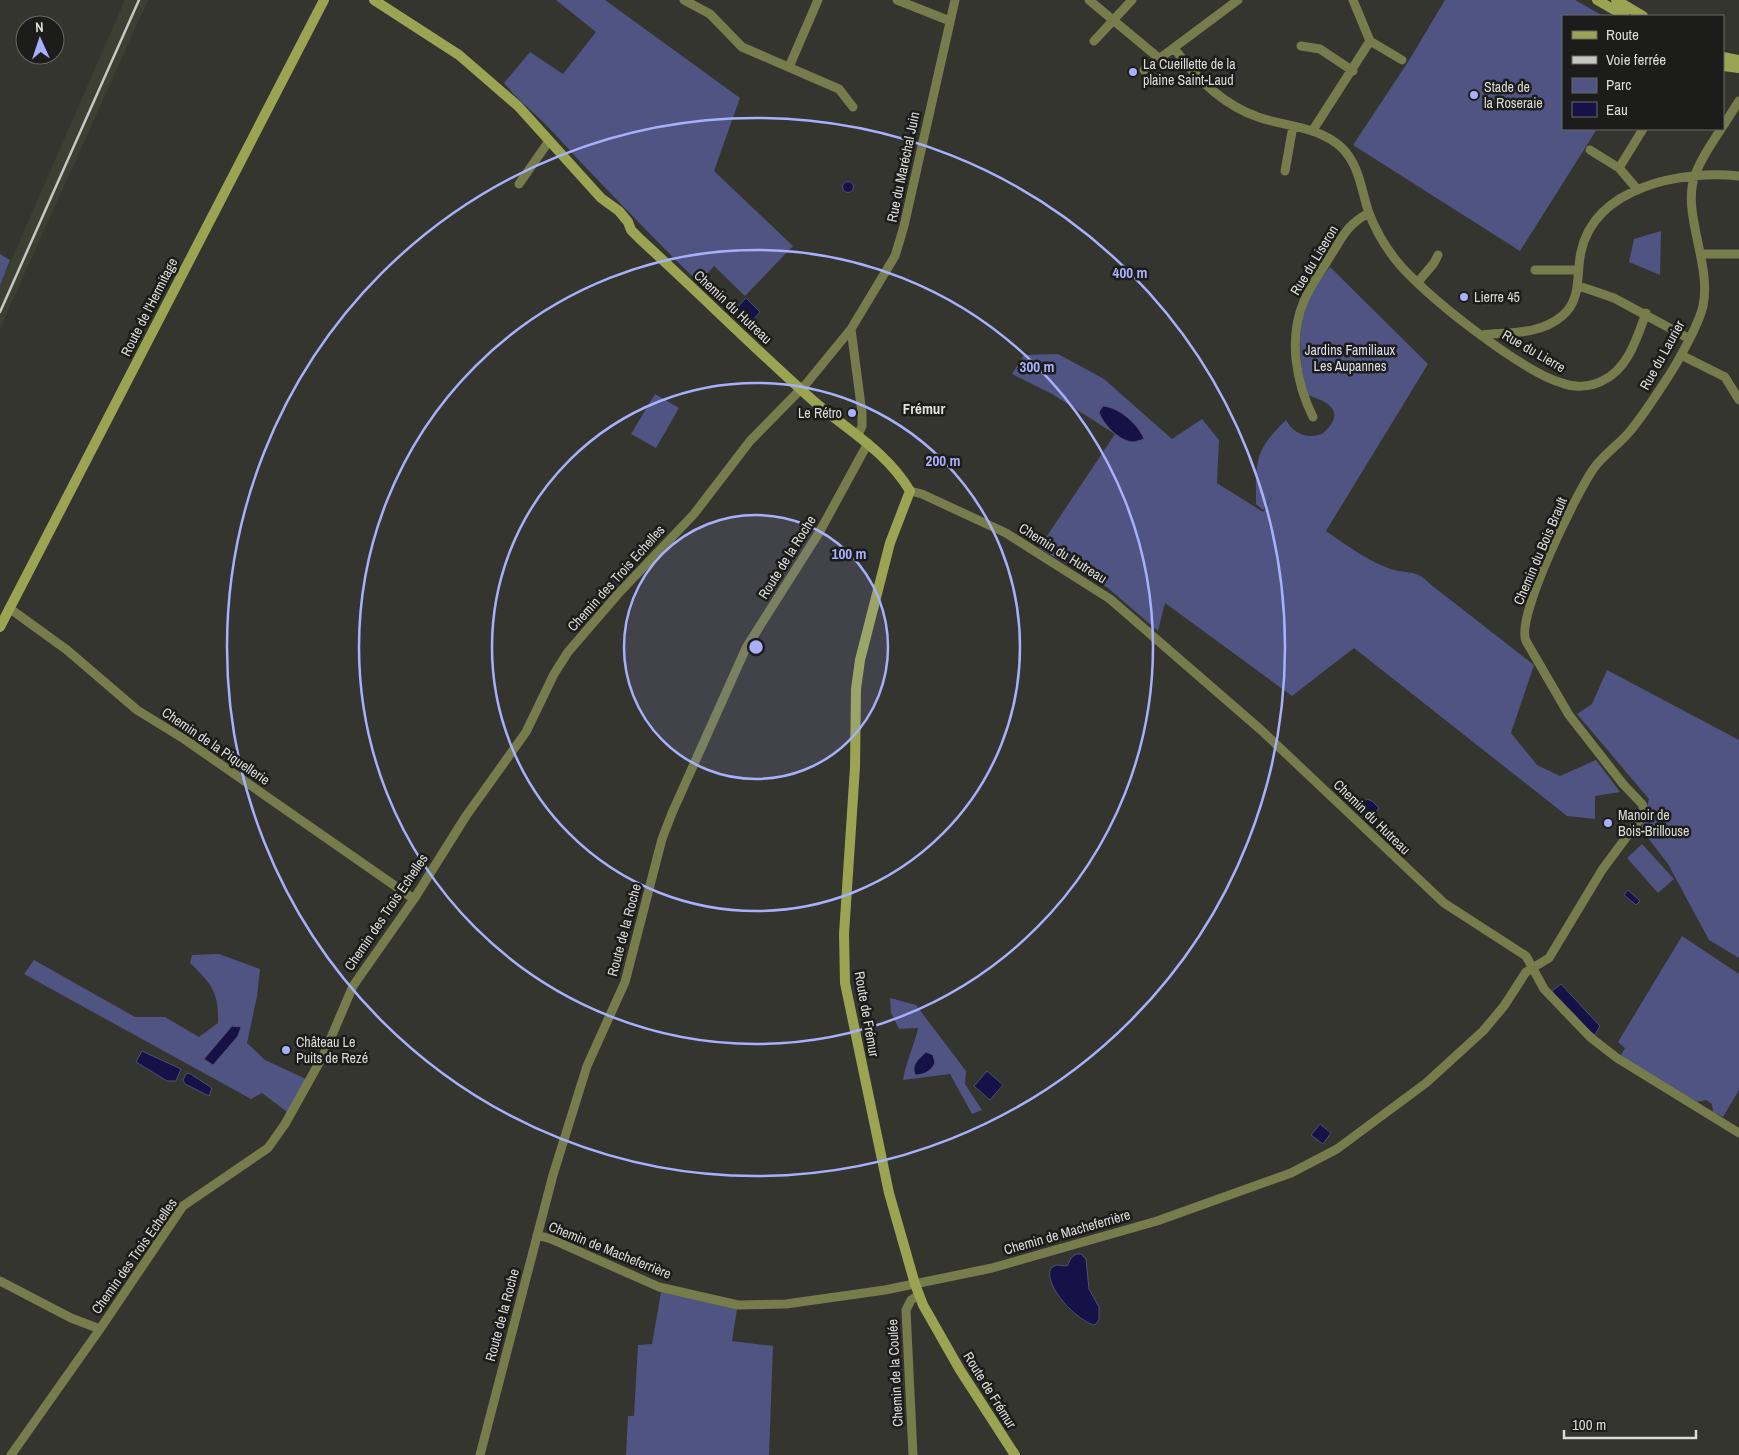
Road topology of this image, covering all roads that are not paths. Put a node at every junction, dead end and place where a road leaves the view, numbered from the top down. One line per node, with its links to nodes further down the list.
1 (324, 0): 66 (street, Route de l'Hermitage)
2 (374, 0): 38 (street, Chemin du Hutreau)
3 (684, 0): 13 (street)
4 (818, 0): 27 (street)
5 (897, 0): 16 (street)
6 (955, 0): 16 (street, Rue du Maréchal Juin)
7 (1089, 0): 17 (street)
8 (1132, 0): 17 (street)
9 (1238, 0): 21 (street)
10 (1353, 0): 19 (street)
11 (1597, 0): 14 (street)
12 (1616, 0): 15 (street)
13 (698, 3): 27 (street)
14 (1623, 15)
15 (1641, 15)
16 (950, 21): 55 (street, Rue du Maréchal Juin)
17 (1114, 21): 18 (street); 23 (street)
18 (1094, 41)
19 (1370, 41): 24 (street); 30 (street)
20 (1301, 46): 30 (street)
21 (1174, 48): 23 (street); 34 (street, Rue du Lierre)
22 (1724, 57): 25 (street)
23 (1160, 59): 29 (street)
24 (1402, 60)
25 (1739, 60)
26 (1724, 66): 28 (street)
27 (789, 67): 32 (street)
28 (1739, 68)
29 (1144, 70)
30 (1353, 71): 35 (street)
31 (1739, 101): 33 (street, Rue du Laurier)
32 (853, 107)
33 (1724, 125)
34 (1293, 126): 35 (street, Rue du Lierre); 41 (street)
35 (1313, 130): 46 (street, Rue du Lierre)
36 (1642, 130): 40 (street)
37 (1721, 130): 42 (street, Rue du Laurier)
38 (549, 141): 44 (street); 59 (street, Chemin du Hutreau)
39 (1590, 150): 40 (street)
40 (1619, 168): 45 (street)
41 (1285, 171)
42 (1694, 176): 43 (street); 45 (street); 47 (street, Rue du Laurier)
43 (1739, 176)
44 (519, 184)
45 (1637, 189): 51 (street)
46 (1370, 213): 52 (street, Rue du Lierre); 61 (street, Rue du Liseron)
47 (1702, 254): 48 (street); 57 (street, Rue du Laurier)
48 (1739, 254)
49 (1438, 255): 52 (street)
50 (1535, 270): 51 (street)
51 (1578, 270): 53 (street)
52 (1418, 282): 56 (street, Rue du Lierre)
53 (1579, 286): 54 (street); 56 (street)
54 (1646, 313): 56 (street, Rue du Lierre); 57 (street)
55 (851, 329): 59 (street, Rue du Maréchal Juin); 62 (street)
56 (1482, 335)
57 (1688, 338): 58 (street, Rue du Laurier)
58 (1681, 355): 60 (street); 64 (street, Rue du Laurier)
59 (800, 389): 62 (street, Chemin du Hutreau); 69 (street, Chemin des Trois Echelles)
60 (1739, 400)
61 (1313, 418)
62 (858, 435): 63 (street, Chemin du Hutreau)
63 (868, 443): 65 (street, Chemin du Hutreau); 72 (street, Route de la Roche)
64 (1606, 454): 68 (street, Chemin du Bois Brault)
65 (910, 492): 70 (street, Chemin du Hutreau); 74 (street, Route de Frémur)
66 (10, 608): 67 (street, Route de l'Hermitage); 69 (street, Chemin de la Piquellerie)
67 (0, 627)
68 (1645, 808): 70 (street, Chemin de Macheferrière)
69 (414, 899): 76 (street, Chemin des Trois Echelles)
70 (1534, 968): 71 (street, Chemin du Hutreau); 74 (street, Chemin de Macheferrière)
71 (1739, 1133)
72 (537, 1235): 74 (street, Chemin de Macheferrière); 78 (street, Route de la Roche)
73 (0, 1281): 76 (street)
74 (915, 1284): 75 (street, Route de Frémur)
75 (919, 1296): 79 (street, Chemin de la Coulée); 80 (street, Route de Frémur)
76 (100, 1329): 77 (street, Chemin des Trois Echelles)
77 (11, 1455)
78 (480, 1455)
79 (913, 1455)
80 (1015, 1455)

